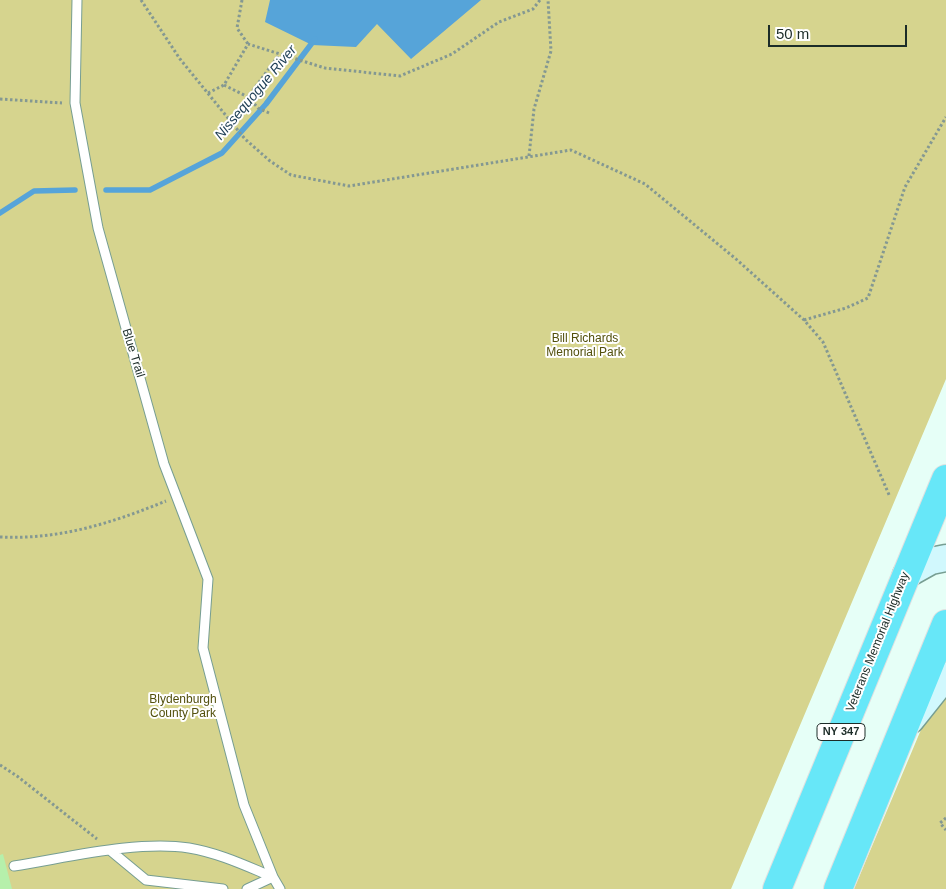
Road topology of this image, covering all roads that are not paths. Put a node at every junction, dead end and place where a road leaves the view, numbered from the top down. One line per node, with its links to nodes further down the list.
1 (77, 0): 10 (lane)
2 (946, 479): 4 (highway, Veterans Memorial Highway / NY 347)
3 (946, 558): 4 (street)
4 (906, 575): 14 (highway, Veterans Memorial Highway / NY 347)
5 (946, 624): 7 (highway)
6 (946, 676): 7 (street)
7 (902, 733): 15 (highway)
8 (111, 850): 9 (lane); 10 (lane); 11 (lane)
9 (14, 866)
10 (273, 877): 12 (lane); 13 (lane)
11 (223, 889)
12 (247, 889)
13 (280, 889)
14 (777, 889)
15 (838, 889)

